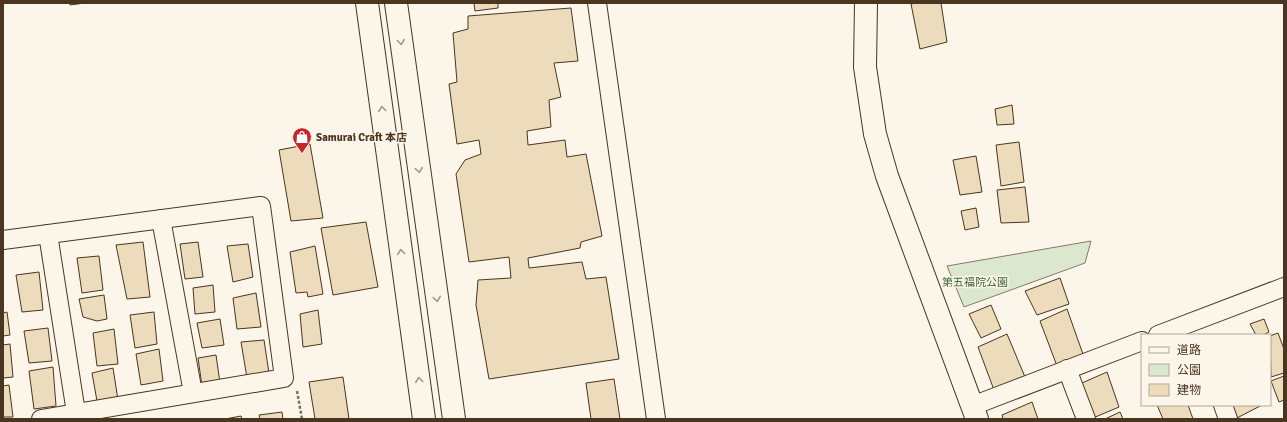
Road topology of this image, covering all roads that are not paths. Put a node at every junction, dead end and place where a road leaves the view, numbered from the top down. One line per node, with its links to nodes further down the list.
1 (367, 3): 18 (street, one-way to 1)
2 (396, 3): 19 (street, one-way to 19)
3 (597, 3): 20 (street)
4 (866, 3): 15 (street)
5 (161, 219): 6 (street); 13 (street); 13 (street)
6 (48, 234): 7 (street); 16 (street)
7 (3, 240)
8 (1284, 287): 9 (street)
9 (1194, 329): 10 (street)
10 (1164, 334)
11 (1141, 341): 12 (street)
12 (1067, 369): 15 (street); 21 (street)
13 (193, 393): 16 (street)
14 (1223, 406): 22 (street)
15 (974, 412)
16 (76, 416): 17 (street)
17 (41, 419)
18 (424, 419)
19 (454, 419)
20 (656, 419)
21 (1086, 419)
22 (1228, 419)

